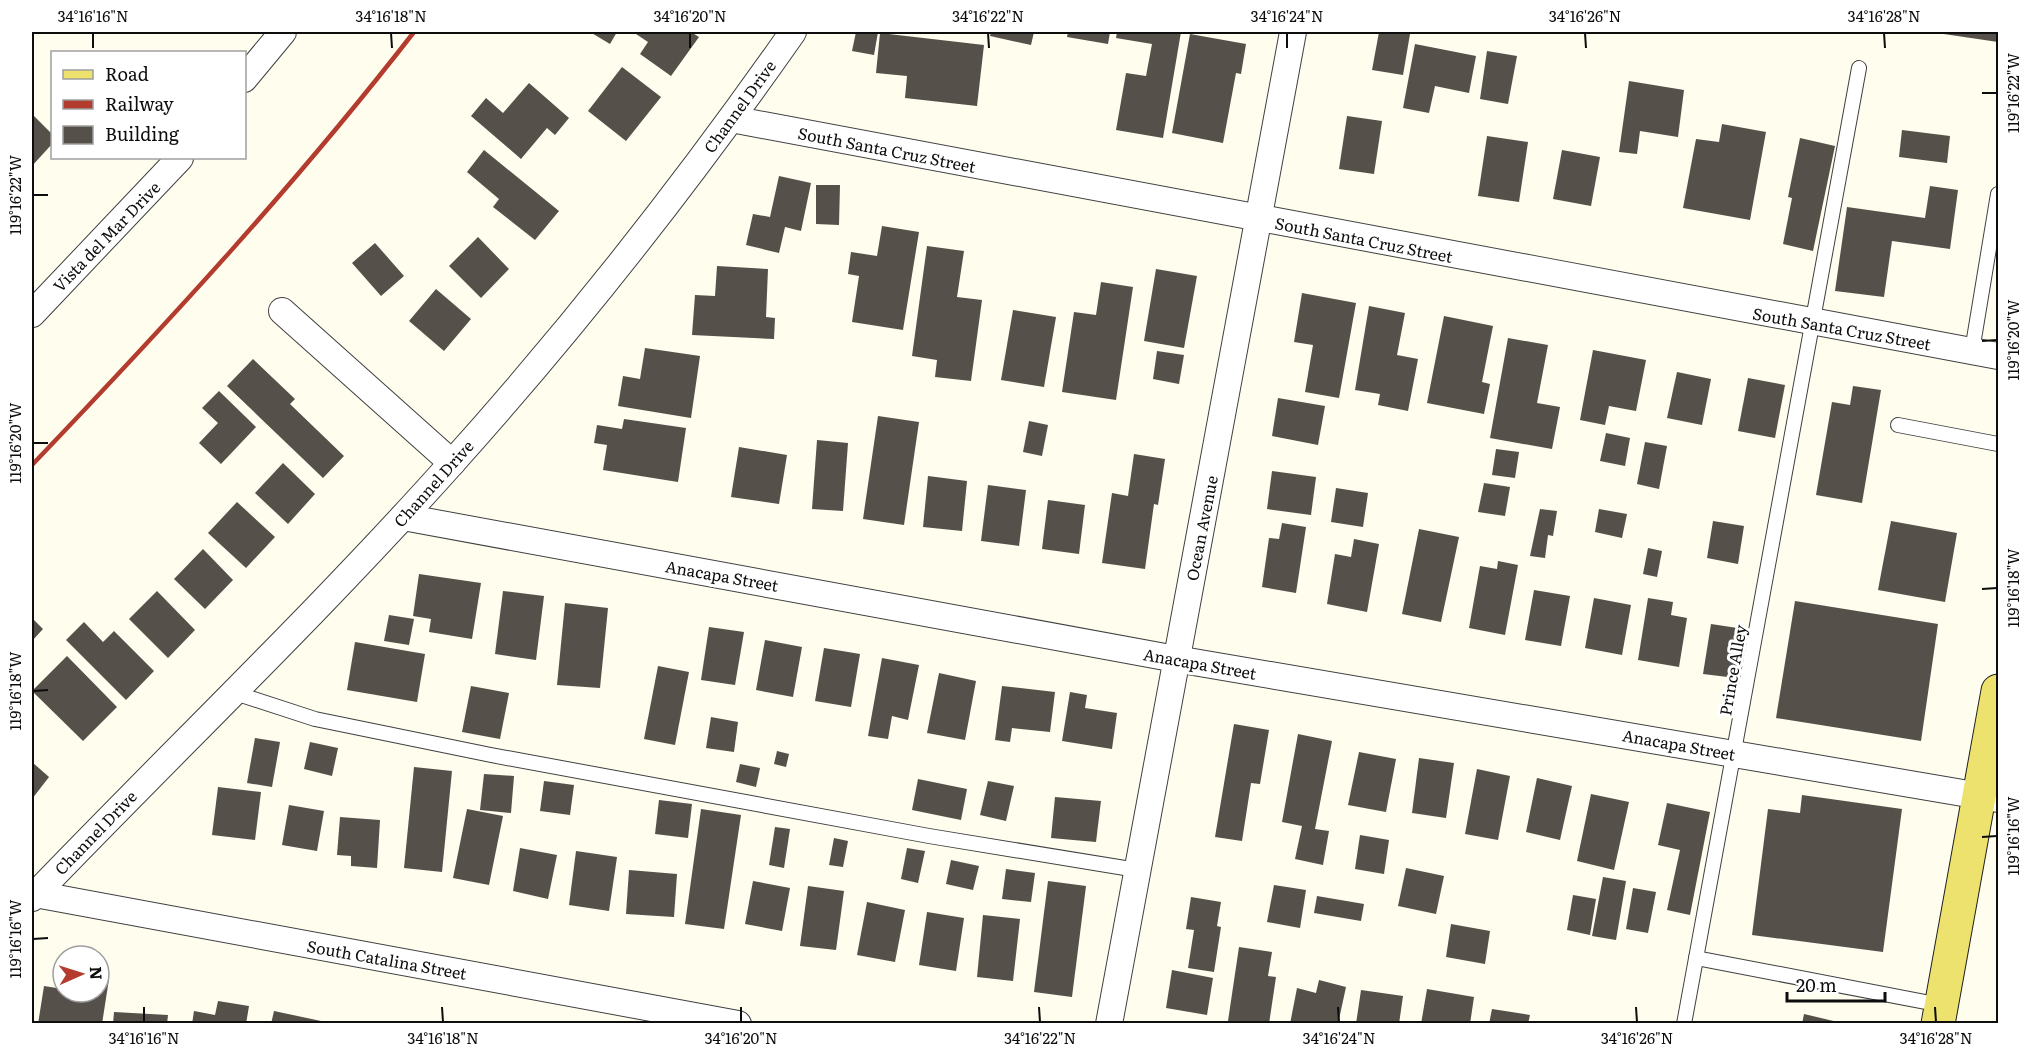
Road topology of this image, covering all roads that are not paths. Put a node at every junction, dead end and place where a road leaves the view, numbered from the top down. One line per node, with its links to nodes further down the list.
1 (283, 32): 5 (street)
2 (793, 32): 6 (street, Channel Drive)
3 (1293, 32): 9 (street, Ocean Avenue)
4 (1859, 68): 12 (lane, Prince Alley)
5 (246, 77)
6 (730, 119): 9 (street, South Santa Cruz Street); 17 (street, Channel Drive)
7 (179, 159): 11 (street, Vista del Mar Drive)
8 (1998, 195): 13 (lane)
9 (1260, 220): 12 (street, South Santa Cruz Street); 19 (street, Ocean Avenue)
10 (282, 311): 17 (street)
11 (32, 314)
12 (1812, 322): 13 (street, South Santa Cruz Street); 22 (lane, Prince Alley)
13 (1972, 351): 14 (street, South Santa Cruz Street)
14 (1998, 356)
15 (1898, 425): 16 (lane)
16 (1998, 444)
17 (452, 463): 18 (street, Channel Drive)
18 (403, 517): 19 (street, Anacapa Street); 21 (street, Channel Drive)
19 (1176, 659): 22 (street, Anacapa Street); 24 (street, Ocean Avenue)
20 (1998, 691): 23 (main road)
21 (232, 692): 24 (lane); 25 (street, Channel Drive)
22 (1734, 753): 23 (street, Anacapa Street); 26 (lane, Prince Alley)
23 (1989, 797): 27 (main road)
24 (1137, 870): 29 (street, Ocean Avenue)
25 (34, 896): 28 (street, South Catalina Street)
26 (1696, 958): 27 (lane); 30 (lane, Prince Alley)
27 (1939, 1014)
28 (738, 1023)
29 (1110, 1023)
30 (1684, 1023)

